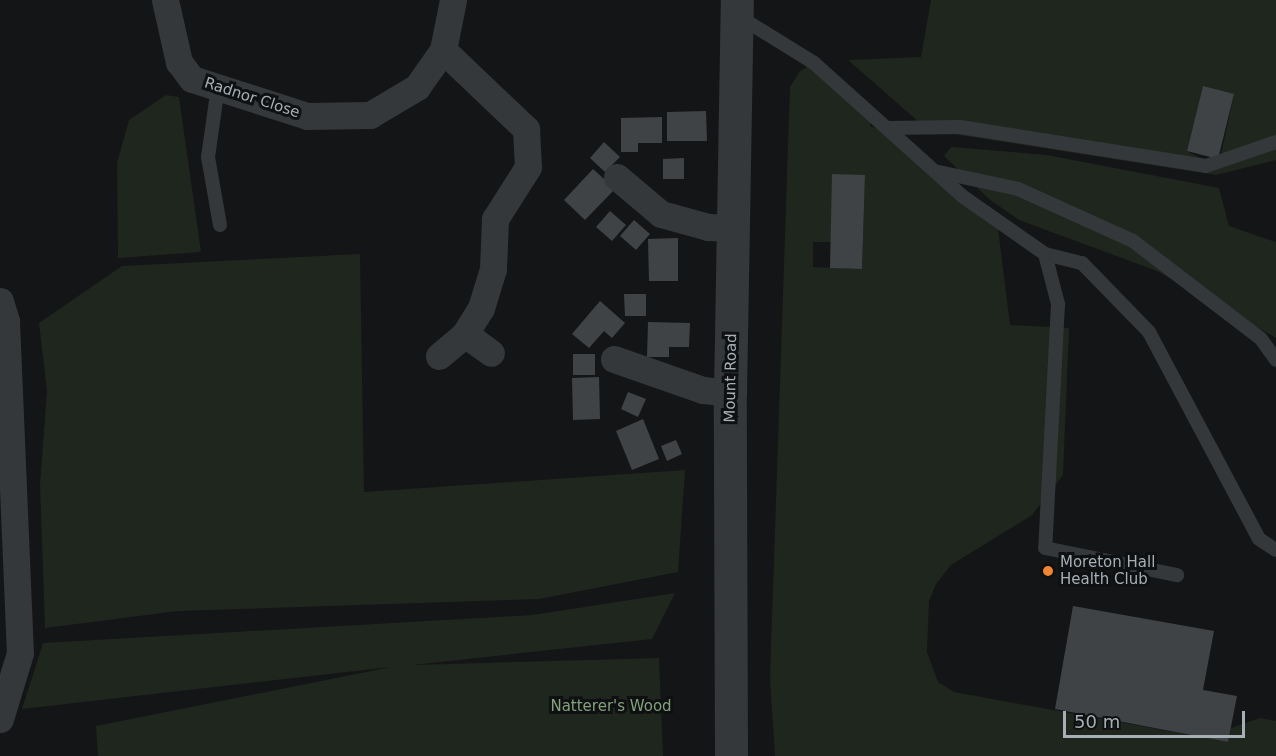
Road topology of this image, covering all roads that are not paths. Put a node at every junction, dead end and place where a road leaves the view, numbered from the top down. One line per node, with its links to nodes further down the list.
1 (165, 0): 5 (street, Radnor Close)
2 (453, 0): 4 (street, Radnor Close)
3 (737, 8): 6 (lane); 11 (street, Mount Road)
4 (443, 50): 5 (street, Radnor Close); 14 (street)
5 (218, 87): 10 (lane)
6 (889, 128): 7 (lane); 8 (lane)
7 (1276, 142)
8 (937, 172): 12 (lane); 18 (lane)
9 (617, 177): 11 (street)
10 (220, 225)
11 (734, 228): 19 (street, Mount Road)
12 (1045, 254): 21 (lane); 22 (lane)
13 (0, 301): 20 (street)
14 (465, 334): 15 (street); 16 (street)
15 (491, 353)
16 (439, 356)
17 (614, 359): 19 (street)
18 (1276, 360)
19 (730, 393): 24 (street, Mount Road)
20 (6, 475): 23 (street)
21 (1276, 550)
22 (1177, 575)
23 (0, 719)
24 (731, 756)

